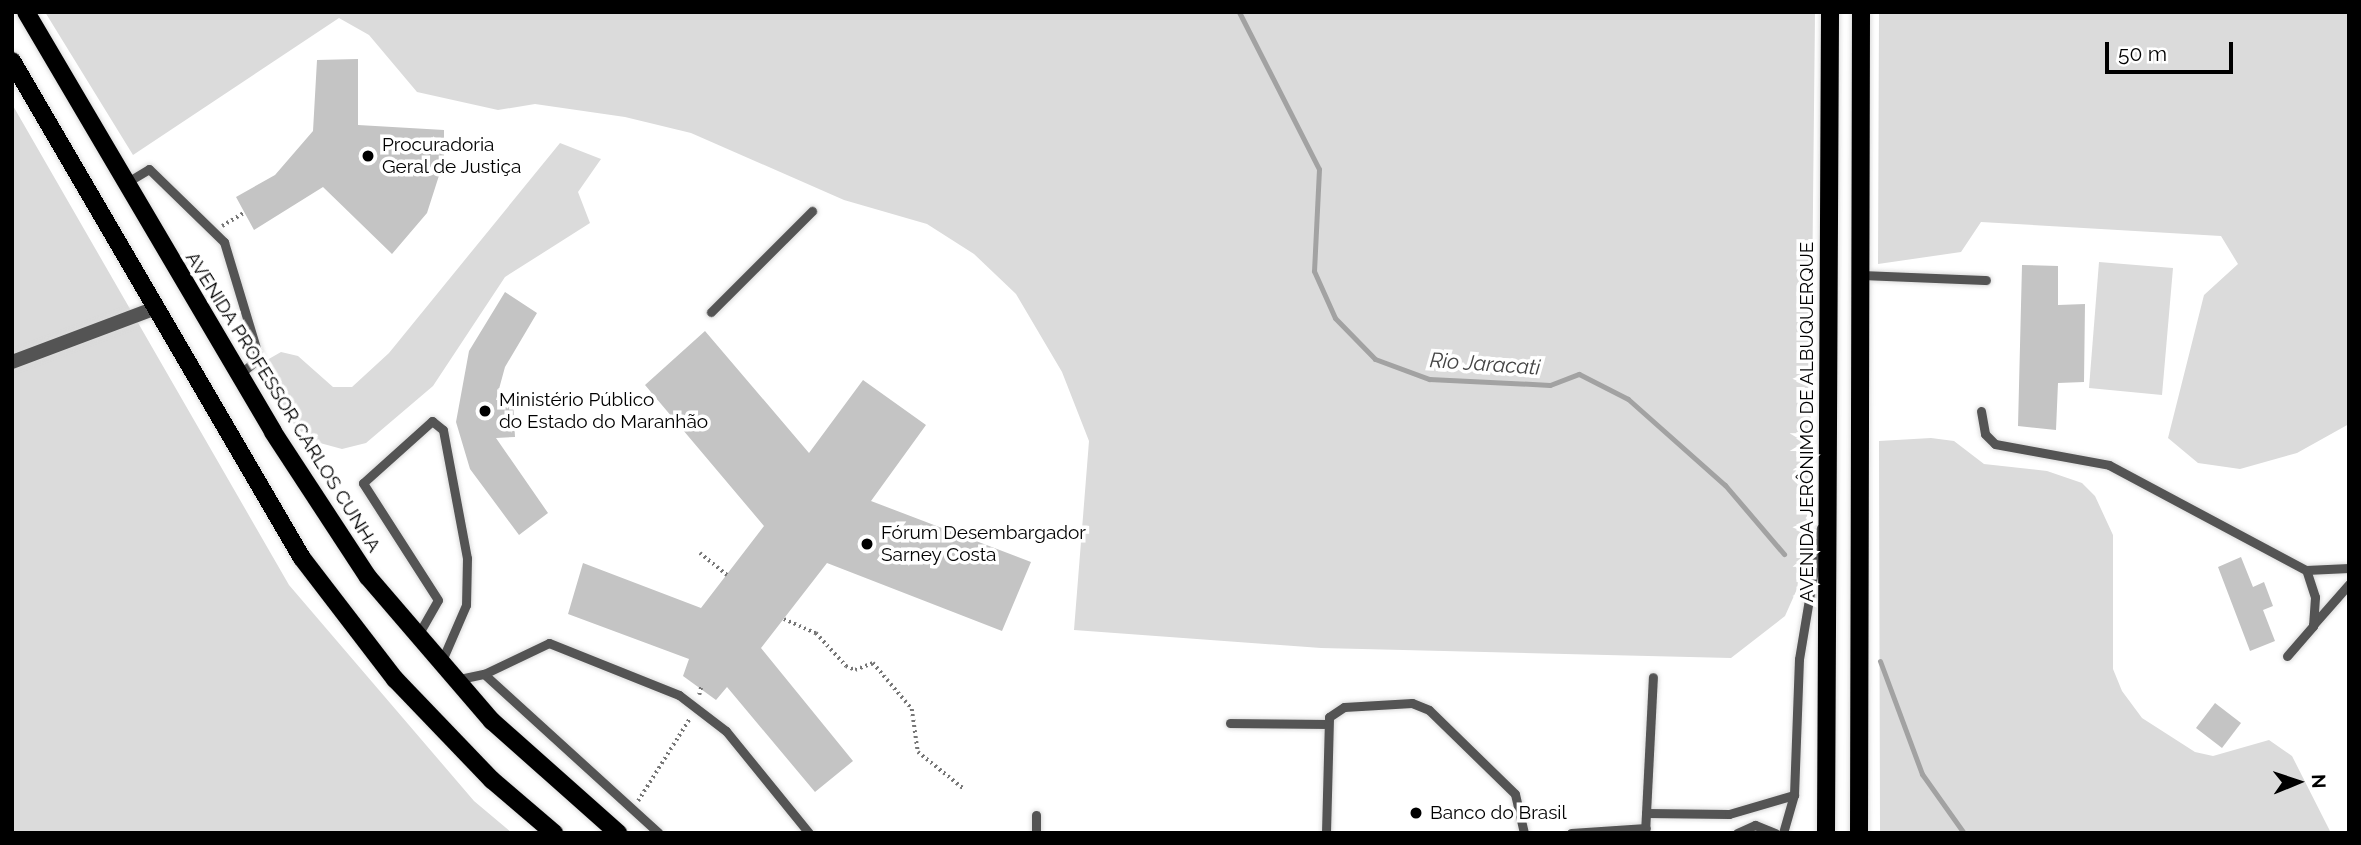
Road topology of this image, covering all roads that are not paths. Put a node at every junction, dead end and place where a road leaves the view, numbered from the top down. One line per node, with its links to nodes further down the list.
1 (26, 12): 5 (main road, AVENIDA PROFESSOR CARLOS CUNHA)
2 (1830, 12): 14 (main road, AVENIDA JERÔNIMO DE ALBUQUERQUE)
3 (1861, 12): 7 (main road)
4 (12, 61): 9 (main road)
5 (124, 184): 12 (main road, AVENIDA PROFESSOR CARLOS CUNHA); 12 (lane)
6 (812, 211): 10 (lane)
7 (1860, 275): 8 (lane); 27 (main road)
8 (1986, 280)
9 (153, 309): 11 (street); 32 (main road)
10 (711, 312)
11 (12, 362)
12 (239, 375): 19 (main road, AVENIDA PROFESSOR CARLOS CUNHA)
13 (1981, 411): 16 (lane)
14 (1829, 492): 28 (lane); 43 (main road, AVENIDA JERÔNIMO DE ALBUQUERQUE)
15 (2349, 568): 16 (lane)
16 (2306, 570): 18 (lane)
17 (2349, 584): 18 (lane)
18 (2313, 626): 20 (lane)
19 (416, 638): 21 (main road, AVENIDA PROFESSOR CARLOS CUNHA); 21 (lane)
20 (2287, 656)
21 (439, 666): 24 (main road, AVENIDA PROFESSOR CARLOS CUNHA)
22 (484, 674): 24 (lane); 34 (lane); 35 (lane)
23 (1653, 677): 29 (lane)
24 (452, 680): 33 (main road, AVENIDA PROFESSOR CARLOS CUNHA)
25 (1230, 723): 26 (lane)
26 (1325, 723): 37 (lane); 38 (lane)
27 (1858, 750): 44 (main road); 45 (main road)
28 (1794, 795): 29 (lane); 42 (lane)
29 (1646, 813): 31 (lane)
30 (1035, 815): 36 (lane)
31 (1646, 831): 39 (lane)
32 (554, 833)
33 (618, 833)
34 (659, 833)
35 (809, 833)
36 (1036, 833)
37 (1326, 833)
38 (1524, 833)
39 (1571, 833)
40 (1737, 833): 41 (lane)
41 (1775, 833)
42 (1783, 833)
43 (1826, 833)
44 (1858, 833)
45 (1868, 833)

